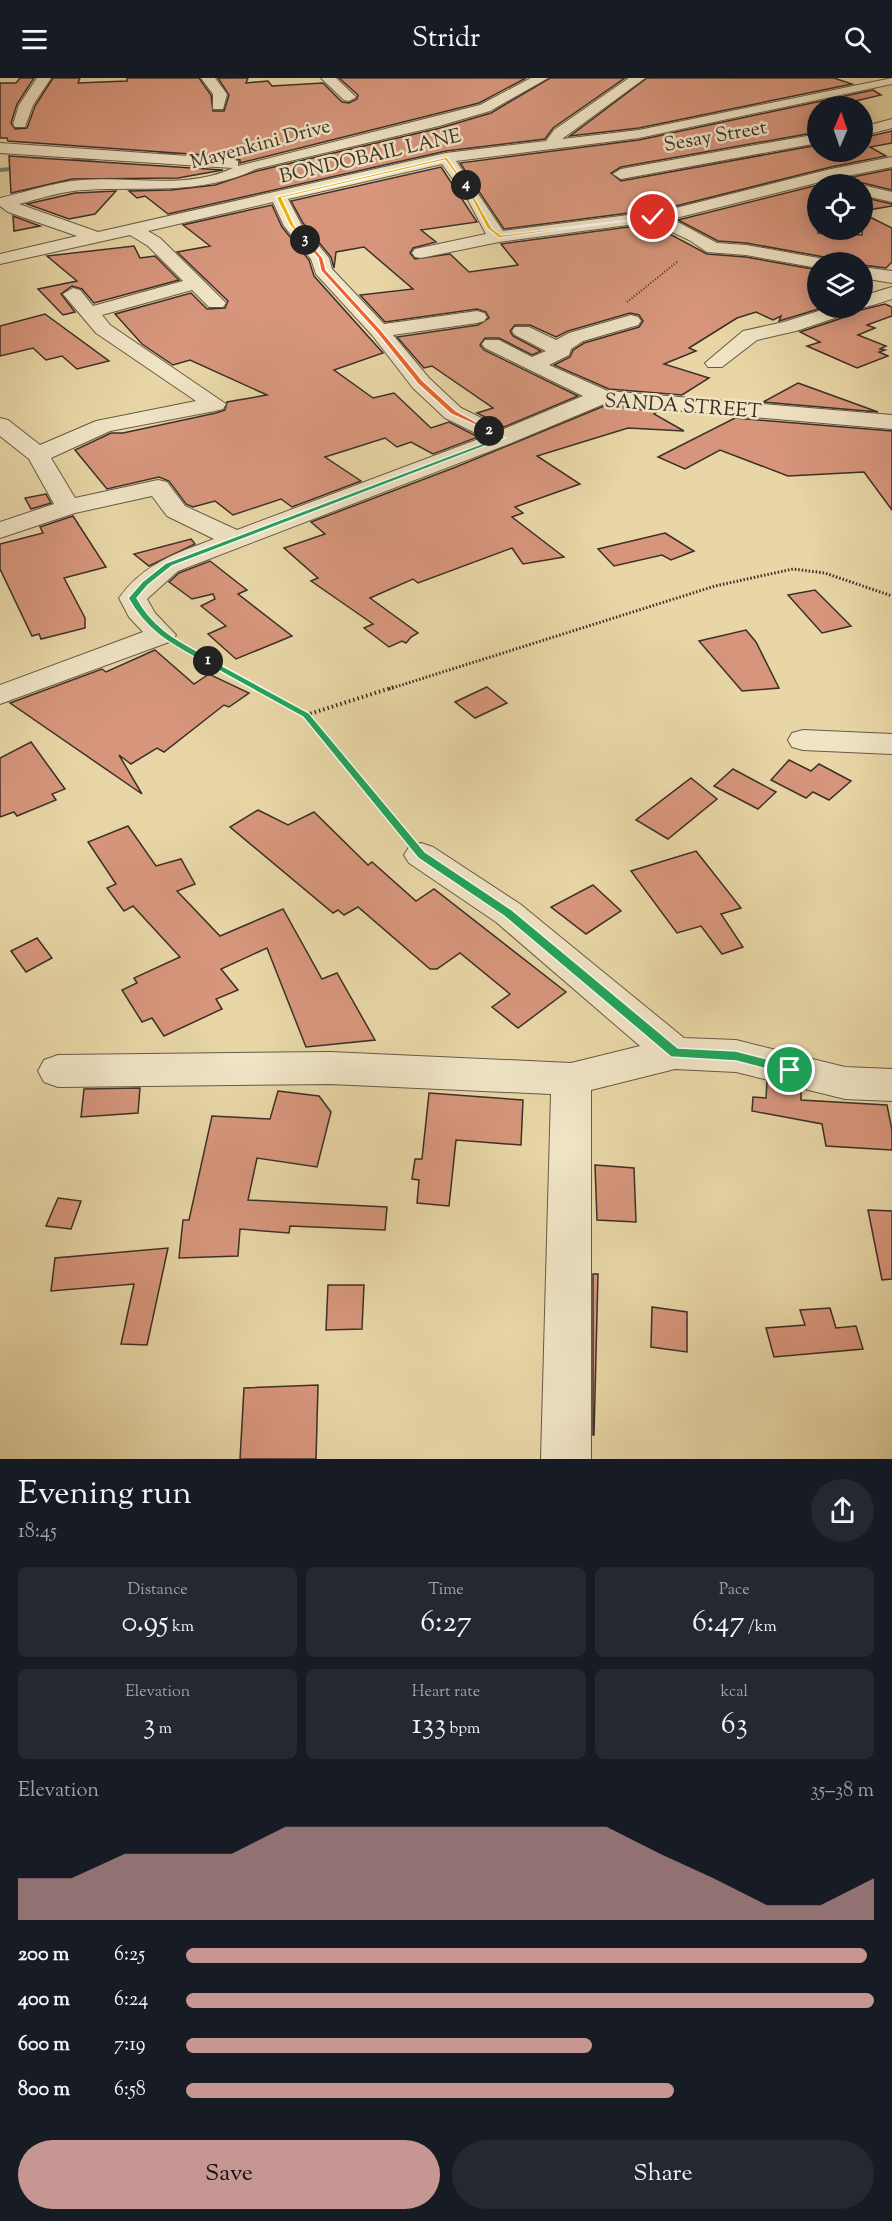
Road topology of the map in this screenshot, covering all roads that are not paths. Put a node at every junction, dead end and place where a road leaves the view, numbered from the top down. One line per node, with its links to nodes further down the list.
1 (44, 78): 13 (street)
2 (208, 78): 10 (street)
3 (328, 78): 8 (street)
4 (541, 78): 11 (street, Mayenkini Drive)
5 (638, 78): 16 (street)
6 (892, 81): 7 (street, BONDOBAIL LANE)
7 (846, 90): 9 (street); 16 (street, BONDOBAIL LANE)
8 (349, 97)
9 (880, 98)
10 (218, 106)
11 (434, 123): 18 (street); 21 (street, Mayenkini Drive)
12 (892, 123): 14 (street)
13 (20, 124)
14 (873, 129)
15 (807, 140): 24 (street, Sesay Street)
16 (552, 143): 18 (street, BONDOBAIL LANE)
17 (0, 148): 21 (street)
18 (474, 153): 19 (street, BONDOBAIL LANE)
19 (447, 158): 26 (street, BONDOBAIL LANE); 31 (street)
20 (892, 162): 22 (street)
21 (251, 166): 30 (street, Mayenkini Drive)
22 (831, 174)
23 (807, 179): 28 (street)
24 (636, 188)
25 (873, 193): 27 (street)
26 (279, 197): 29 (street, BONDOBAIL LANE); 47 (street)
27 (892, 197)
28 (658, 211): 31 (street); 34 (street)
29 (133, 229): 30 (street, BONDOBAIL LANE); 37 (street)
30 (96, 237): 33 (street, BONDOBAIL LANE)
31 (499, 237): 32 (street)
32 (421, 253)
33 (0, 259)
34 (807, 261)
35 (873, 274): 36 (street)
36 (892, 277)
37 (195, 283): 41 (street); 43 (street)
38 (892, 293): 40 (street)
39 (73, 294): 43 (street)
40 (873, 299)
41 (216, 303)
42 (593, 312): 49 (street)
43 (89, 313): 56 (street)
44 (477, 317): 47 (street)
45 (816, 318): 50 (street)
46 (522, 331): 49 (street)
47 (379, 332): 55 (street)
48 (492, 344): 51 (street)
49 (557, 348): 51 (street)
50 (715, 363)
51 (532, 365): 52 (street)
52 (604, 397): 53 (street, SANDA STREET); 55 (street, SANDA STREET)
53 (892, 422)
54 (0, 425): 56 (street)
55 (503, 438): 59 (street, SANDA STREET)
56 (38, 455): 57 (street)
57 (68, 507): 58 (street); 59 (street)
58 (0, 530)
59 (237, 540): 60 (street, SANDA STREET)
60 (0, 695)
61 (803, 740): 62 (street)
62 (892, 744)
63 (421, 855): 64 (street)
64 (675, 1053): 66 (street); 67 (street)
65 (58, 1071): 66 (street)
66 (571, 1079): 68 (street)
67 (892, 1085)
68 (566, 1459)

